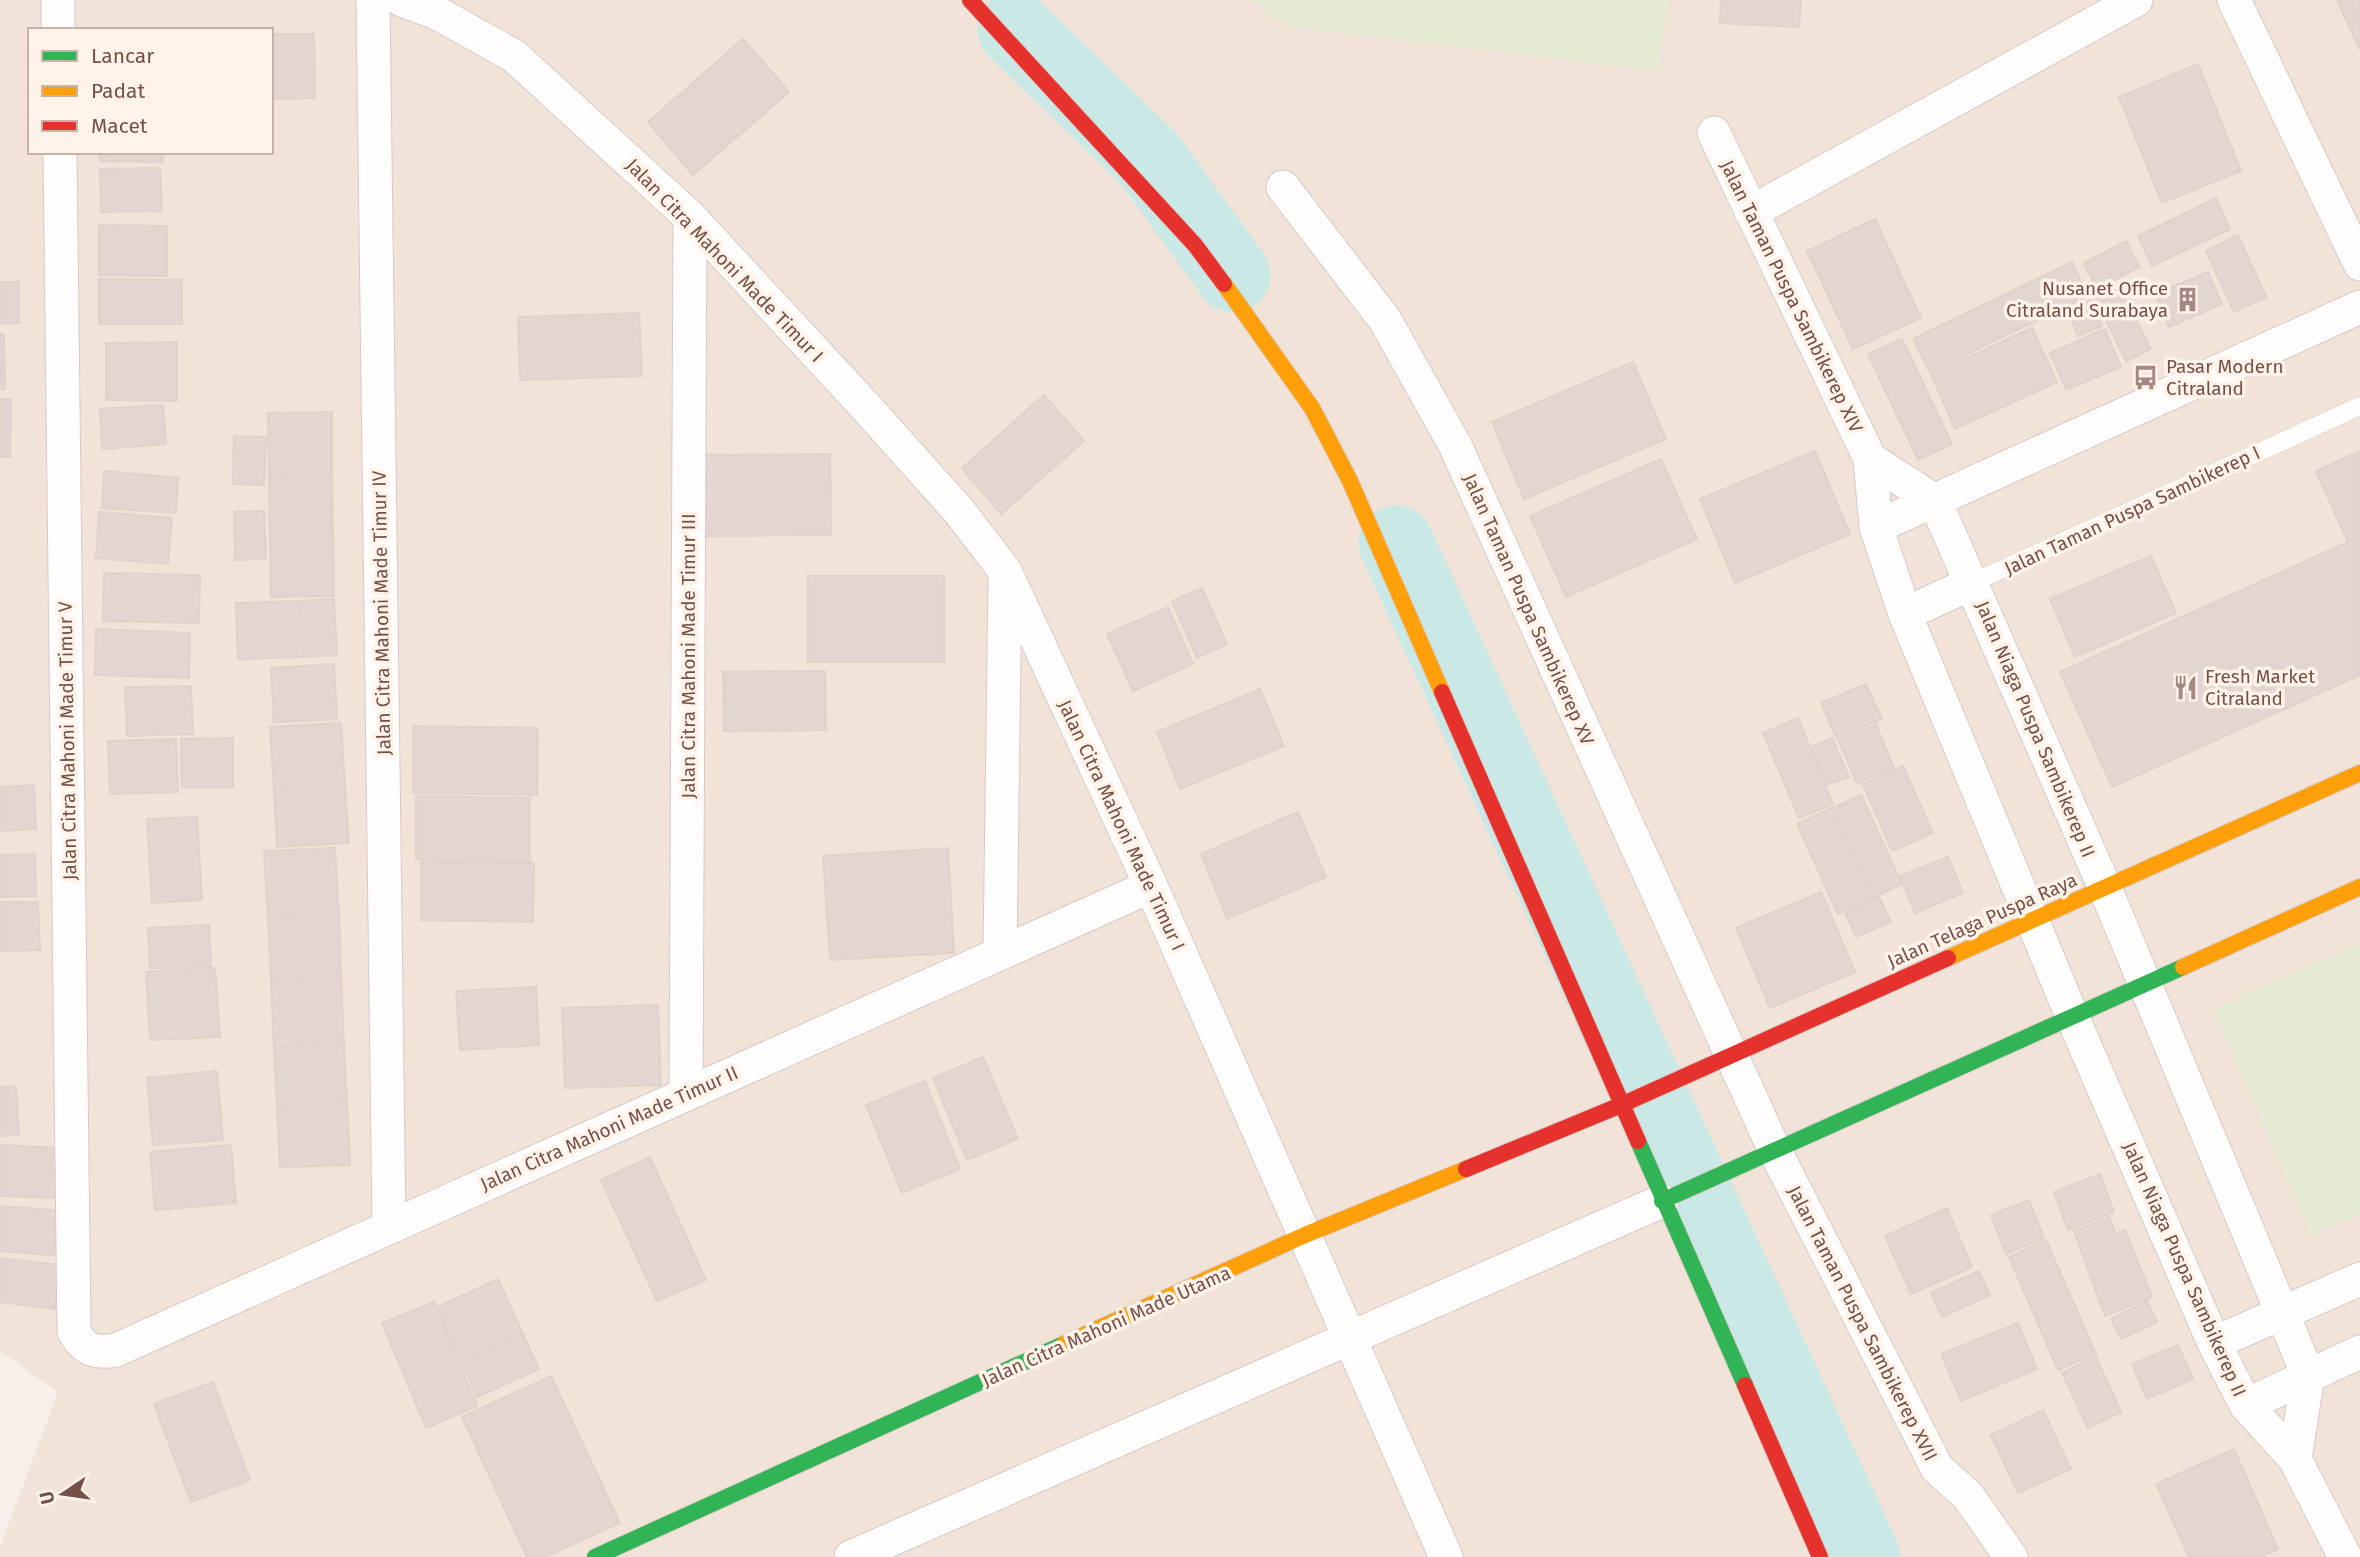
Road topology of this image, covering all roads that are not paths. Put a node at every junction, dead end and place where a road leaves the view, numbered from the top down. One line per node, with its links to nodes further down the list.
1 (58, 0): 7 (street)
2 (373, 0): 35 (street, Jalan Citra Mahoni Made Timur IV)
3 (402, 0): 12 (street, Jalan Citra Mahoni Made Timur I)
4 (970, 0): 32 (street)
5 (2136, 0): 11 (street)
6 (2234, 0): 13 (street)
7 (58, 28)
8 (1714, 133): 11 (street, Jalan Taman Puspa Sambikerep XIV)
9 (60, 154): 39 (street, Jalan Citra Mahoni Made Timur V)
10 (1283, 187): 30 (street, Jalan Taman Puspa Sambikerep XV)
11 (1751, 212): 16 (street, Jalan Taman Puspa Sambikerep XIV)
12 (690, 217): 19 (street, Jalan Citra Mahoni Made Timur I); 31 (street, Jalan Citra Mahoni Made Timur III)
13 (2360, 264)
14 (2360, 307): 17 (street)
15 (2360, 406): 20 (lane, Jalan Taman Puspa Sambikerep I)
16 (1870, 459): 17 (street); 18 (street, Jalan Niaga Puspa Sambikerep II)
17 (1935, 501): 18 (street); 20 (street, Jalan Niaga Puspa Sambikerep II)
18 (1876, 527): 21 (street, Jalan Niaga Puspa Sambikerep II)
19 (1005, 571): 23 (street, Jalan Citra Mahoni Made Timur I); 27 (street)
20 (1972, 583): 21 (street, Jalan Taman Puspa Sambikerep I); 25 (street, Jalan Niaga Puspa Sambikerep II)
21 (1905, 614): 26 (street, Jalan Niaga Puspa Sambikerep II)
22 (2360, 773): 25 (street, Jalan Telaga Puspa Raya)
23 (1151, 886): 27 (street, Jalan Citra Mahoni Made Timur II); 36 (street, Jalan Citra Mahoni Made Timur I)
24 (2360, 887): 28 (street)
25 (2105, 888): 26 (street, Jalan Telaga Puspa Raya); 28 (street, Jalan Niaga Puspa Sambikerep II)
26 (2033, 920): 29 (street, Jalan Niaga Puspa Sambikerep II); 30 (street, Jalan Telaga Puspa Raya)
27 (1000, 952): 31 (street, Jalan Citra Mahoni Made Timur II)
28 (2145, 984): 29 (street); 38 (street, Jalan Niaga Puspa Sambikerep II)
29 (2073, 1016): 33 (street); 41 (street, Jalan Niaga Puspa Sambikerep II)
30 (1727, 1058): 32 (street, Jalan Telaga Puspa Raya); 33 (street, Jalan Taman Puspa Sambikerep XV)
31 (686, 1094): 35 (street, Jalan Citra Mahoni Made Timur II)
32 (1621, 1105): 34 (street); 36 (street, Jalan Citra Mahoni Made Utama)
33 (1767, 1152): 34 (street); 50 (street, Jalan Taman Puspa Sambikerep XVII)
34 (1674, 1195): 40 (street); 49 (street)
35 (389, 1226): 39 (street, Jalan Citra Mahoni Made Timur II)
36 (1305, 1235): 40 (street, Jalan Citra Mahoni Made Timur I); 47 (street, Jalan Citra Mahoni Made Utama)
37 (2360, 1279): 38 (street)
38 (2284, 1312): 41 (street); 43 (street, Jalan Niaga Puspa Sambikerep II)
39 (74, 1331)
40 (1349, 1337): 46 (street); 48 (street, Jalan Citra Mahoni Made Timur I)
41 (2214, 1343): 44 (street, Jalan Niaga Puspa Sambikerep II)
42 (2360, 1352): 43 (street)
43 (2308, 1375): 44 (street); 45 (street, Jalan Niaga Puspa Sambikerep II)
44 (2246, 1405): 45 (street, Jalan Niaga Puspa Sambikerep II)
45 (2295, 1459): 51 (street)
46 (858, 1555)
47 (595, 1557)
48 (1446, 1557)
49 (1819, 1557)
50 (2011, 1557)
51 (2345, 1557)

